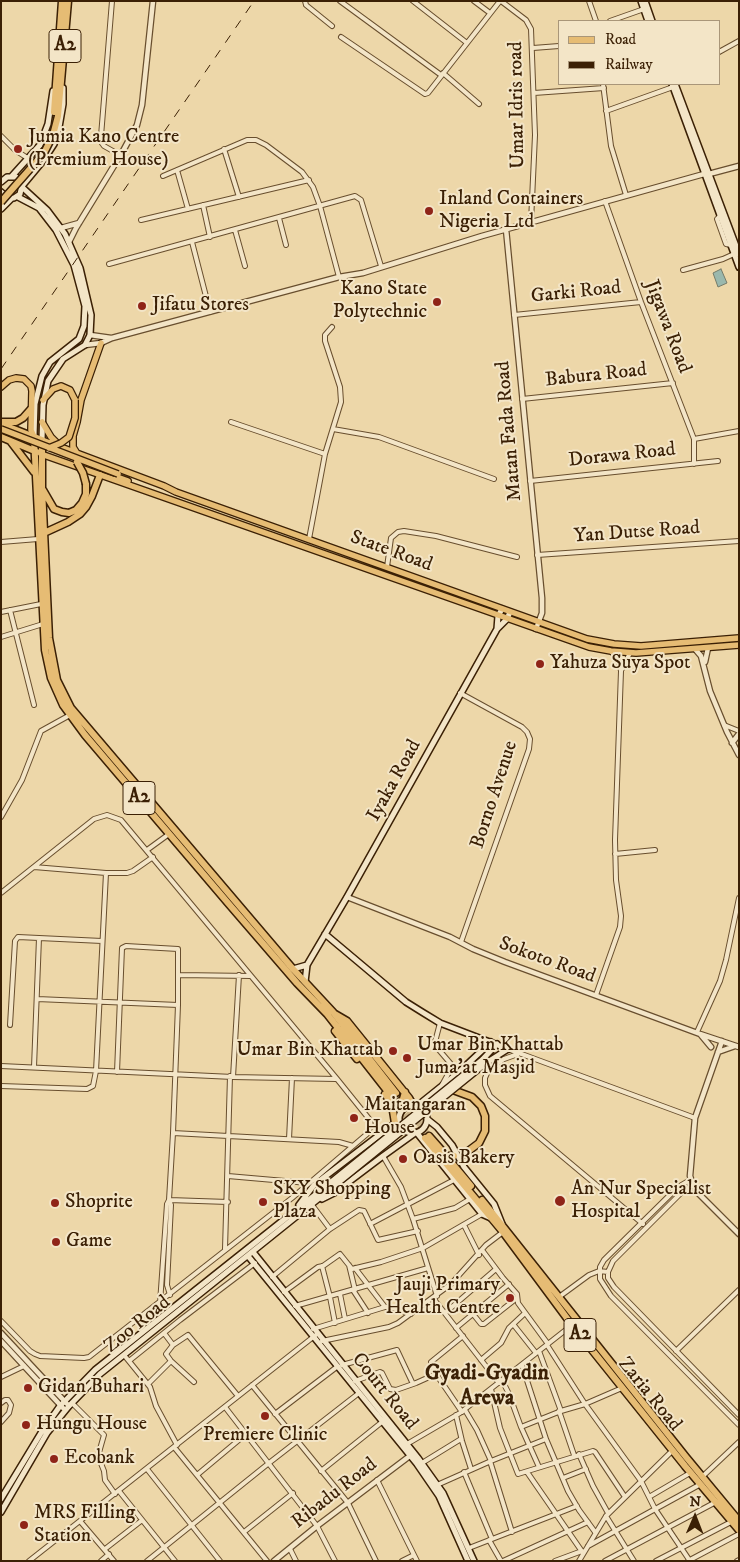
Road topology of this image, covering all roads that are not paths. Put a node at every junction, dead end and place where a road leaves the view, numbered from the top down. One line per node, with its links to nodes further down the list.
1 (62, 1): 27 (highway, A2)
2 (68, 1): 27 (highway, A2)
3 (112, 1): 36 (street)
4 (153, 1): 36 (street)
5 (305, 1): 19 (street)
6 (340, 1): 26 (street)
7 (413, 1): 22 (street)
8 (474, 1): 14 (street)
9 (501, 1): 14 (street); 24 (street, Umar Idris road)
10 (588, 1): 15 (street)
11 (641, 1): 13 (main road)
12 (645, 1): 18 (main road)
13 (644, 8): 16 (street); 17 (main road)
14 (490, 13): 22 (street)
15 (596, 20)
16 (613, 20)
17 (648, 20)
18 (652, 20)
19 (332, 26)
20 (341, 37): 26 (street)
21 (739, 41): 25 (street)
22 (467, 42): 26 (street)
23 (558, 46): 24 (street)
24 (533, 48): 30 (street, Umar Idris road)
25 (720, 51)
26 (442, 74): 31 (street)
27 (59, 75): 33 (highway, A2); 37 (main road, A2); 46 (main road, A2)
28 (673, 85): 32 (street); 41 (main road)
29 (603, 86): 30 (street); 32 (street)
30 (534, 93): 61 (street, Umar Idris road)
31 (479, 104)
32 (606, 111): 49 (street)
33 (51, 134): 48 (highway, A2, bridge); 53 (highway, A2, bridge)
34 (1, 136): 37 (street)
35 (224, 149): 39 (street); 44 (street); 51 (street)
36 (120, 156): 62 (street)
37 (29, 159): 42 (main road, A2)
38 (739, 166): 41 (street)
39 (177, 170): 43 (street); 58 (street)
40 (1, 174): 42 (main road)
41 (706, 174): 49 (street); 67 (main road); 72 (main road)
42 (11, 176): 45 (main road); 46 (main road)
43 (163, 176)
44 (309, 180): 51 (street); 56 (street)
45 (1, 182)
46 (23, 187): 50 (main road); 63 (main road)
47 (1, 192): 52 (main road)
48 (1, 196)
49 (626, 196): 54 (street)
50 (18, 197): 52 (main road); 77 (main road)
51 (239, 197): 55 (street)
52 (11, 199): 57 (main road)
53 (1, 202)
54 (605, 202): 61 (street); 80 (street, Jigawa Road)
55 (203, 205): 58 (street); 68 (street)
56 (320, 206): 59 (street); 75 (street); 79 (street)
57 (1, 209)
58 (188, 209): 60 (street)
59 (279, 218): 65 (street); 71 (street)
60 (141, 220)
61 (531, 222): 64 (street)
62 (78, 223): 63 (street); 69 (street)
63 (61, 228): 69 (main road)
64 (506, 229): 75 (street); 82 (street, Matan Fada Road)
65 (235, 230): 68 (street); 74 (street)
66 (739, 233): 67 (street)
67 (732, 235): 72 (main road)
68 (210, 237): 70 (street)
69 (69, 242): 77 (main road)
70 (192, 242): 73 (street); 81 (street)
71 (286, 245)
72 (736, 254): 76 (main road); 78 (street)
73 (109, 264)
74 (245, 266)
75 (381, 266): 79 (street)
76 (739, 267)
77 (78, 269): 84 (main road); 101 (main road)
78 (683, 270)
79 (339, 277): 81 (street)
80 (641, 302): 82 (street, Garki Road); 88 (street, Jigawa Road)
81 (210, 312): 85 (street)
82 (514, 315): 90 (street, Matan Fada Road)
83 (332, 327): 97 (street)
84 (90, 335): 85 (street); 87 (main road)
85 (112, 338): 86 (street)
86 (100, 343): 87 (street); 110 (main road)
87 (85, 345): 91 (main road)
88 (673, 383): 90 (street, Babura Road); 102 (street, Jigawa Road)
89 (1, 387): 92 (main road)
90 (522, 399): 117 (street, Matan Fada Road)
91 (44, 400): 93 (main road); 105 (main road, bridge)
92 (31, 409): 95 (highway); 101 (main road)
93 (42, 422): 103 (main road); 106 (main road)
94 (231, 422): 109 (street)
95 (1, 423): 101 (highway)
96 (1, 429): 105 (main road, bridge)
97 (333, 429): 109 (street); 116 (street)
98 (739, 431): 102 (street)
99 (1, 433): 110 (main road, bridge)
100 (1, 437): 104 (highway)
101 (34, 437): 103 (highway); 107 (highway, A2)
102 (694, 439): 112 (street, Jigawa Road)
103 (42, 440): 106 (main road, State Road); 108 (highway, A2)
104 (10, 441): 107 (highway); 113 (highway)
105 (49, 448): 115 (main road, bridge)
106 (64, 449): 110 (main road, State Road)
107 (33, 451): 108 (highway); 113 (highway, A2)
108 (41, 454): 114 (main road, State Road); 118 (highway, A2)
109 (325, 454): 123 (street)
110 (77, 458): 115 (main road, bridge); 118 (highway, bridge); 119 (main road, State Road)
111 (718, 461): 112 (street, Dorawa Road)
112 (694, 464): 117 (street, Dorawa Road)
113 (35, 474): 122 (highway, A2)
114 (100, 475): 120 (main road, State Road); 121 (highway)
115 (118, 475): 119 (main road); 120 (main road)
116 (494, 479)
117 (530, 481): 126 (street, Matan Fada Road)
118 (42, 488): 121 (highway, A2)
119 (176, 492): 123 (main road, State Road)
120 (172, 499): 134 (main road, State Road)
121 (44, 533): 173 (highway, A2)
122 (38, 539): 125 (street); 129 (highway, A2)
123 (309, 539): 128 (main road, State Road)
124 (739, 541): 126 (street, Yan Dutse Road)
125 (1, 542)
126 (537, 555): 136 (street, Matan Fada Road)
127 (517, 557): 128 (street)
128 (387, 567): 130 (main road, State Road)
129 (41, 604): 131 (street); 137 (highway, A2)
130 (502, 609): 133 (main road, State Road); 134 (main road)
131 (10, 610): 132 (street); 140 (street)
132 (1, 612)
133 (510, 612): 135 (main road); 136 (main road, State Road)
134 (498, 616): 135 (main road, State Road); 138 (main road)
135 (508, 619): 138 (main road, Iyaka Road); 139 (main road, State Road)
136 (539, 622): 139 (street, Matan Fada Road); 142 (main road, State Road)
137 (43, 624): 140 (street); 152 (highway, A2)
138 (497, 629): 150 (main road, Iyaka Road)
139 (536, 629): 146 (main road, State Road)
140 (15, 633): 141 (street); 151 (street)
141 (1, 637)
142 (739, 638)
143 (739, 645): 144 (main road, State Road)
144 (708, 648): 145 (main road, State Road); 148 (street)
145 (695, 649): 147 (main road, State Road); 148 (street)
146 (611, 651): 147 (main road, State Road); 149 (street)
147 (630, 653): 149 (street)
148 (705, 666): 153 (street)
149 (621, 671): 161 (street)
150 (460, 693): 166 (main road, Iyaka Road); 171 (street, Borno Avenue)
151 (34, 705)
152 (70, 715): 157 (street); 158 (highway, A2)
153 (724, 725): 154 (street); 155 (street)
154 (739, 733): 155 (street)
155 (732, 743): 156 (street)
156 (739, 755)
157 (1, 816)
158 (169, 834): 159 (street); 183 (highway, A2)
159 (147, 850): 162 (street); 163 (street)
160 (655, 850): 161 (street)
161 (615, 854): 178 (street)
162 (153, 857): 164 (street); 176 (street)
163 (34, 866): 164 (street); 165 (street)
164 (106, 873): 170 (street)
165 (1, 893)
166 (347, 897): 168 (main road, Iyaka Road); 171 (street, Sokoto Road)
167 (739, 898): 186 (street)
168 (325, 934): 172 (main road, Iyaka Road); 184 (main road)
169 (39, 938): 170 (street); 179 (street); 185 (street)
170 (102, 941): 180 (street)
171 (461, 942): 178 (street, Sokoto Road)
172 (307, 965): 173 (main road); 177 (main road)
173 (293, 969): 177 (highway, A2)
174 (179, 975): 175 (street); 181 (street); 182 (street)
175 (239, 975): 176 (street); 201 (street)
176 (251, 976): 203 (street)
177 (304, 983): 183 (highway, A2)
178 (596, 995): 186 (street, Sokoto Road)
179 (37, 999): 180 (street); 197 (street)
180 (99, 1002): 181 (street); 198 (street)
181 (119, 1002): 182 (street); 199 (street)
182 (178, 1005): 200 (street)
183 (330, 1013): 207 (highway); 208 (highway, A2); 209 (highway)
184 (440, 1023): 188 (main road); 205 (street)
185 (10, 1025)
186 (699, 1033): 187 (street, Sokoto Road); 191 (street)
187 (722, 1041): 190 (street, Sokoto Road); 193 (street)
188 (491, 1042): 189 (main road); 205 (main road)
189 (498, 1044): 192 (main road); 195 (main road)
190 (737, 1046): 193 (street)
191 (711, 1047)
192 (508, 1049): 194 (street); 195 (main road)
193 (718, 1052): 211 (street)
194 (518, 1054): 211 (street); 238 (street)
195 (484, 1062): 206 (main road, bridge); 228 (main road, bridge)
196 (1, 1066): 197 (street)
197 (34, 1067): 198 (street)
198 (96, 1071): 199 (street); 204 (street)
199 (117, 1072): 200 (street)
200 (176, 1074): 201 (street); 214 (street)
201 (232, 1076): 202 (street); 216 (street)
202 (292, 1078): 203 (street); 217 (street)
203 (337, 1079): 218 (street)
204 (1, 1086)
205 (440, 1087): 210 (main road)
206 (453, 1090): 219 (highway); 228 (main road, bridge)
207 (405, 1092): 209 (highway); 210 (highway)
208 (394, 1095)
209 (392, 1105): 213 (highway)
210 (415, 1106): 212 (main road); 213 (main road)
211 (695, 1118): 225 (street)
212 (427, 1119): 215 (main road); 240 (main road)
213 (397, 1121): 215 (main road); 234 (main road)
214 (173, 1133): 216 (street); 230 (street)
215 (416, 1133): 220 (main road); 224 (main road)
216 (229, 1136): 217 (street); 223 (street)
217 (290, 1139): 218 (street)
218 (353, 1146): 226 (street)
219 (463, 1155)
220 (383, 1156): 232 (main road); 233 (street)
221 (446, 1156): 222 (highway); 237 (highway, Zaria Road / A2); 240 (highway, Zaria Road / A2)
222 (454, 1156)
223 (228, 1176): 226 (street); 231 (street)
224 (454, 1180): 229 (main road); 233 (street)
225 (690, 1180): 227 (street); 238 (street)
226 (308, 1183): 248 (street)
227 (693, 1185): 242 (street); 246 (street)
228 (327, 1189): 232 (main road, Zoo Road); 234 (main road, Zoo Road)
229 (470, 1199): 235 (main road); 236 (street)
230 (169, 1200): 231 (street); 269 (street); 274 (street)
231 (228, 1202): 248 (street)
232 (314, 1203): 243 (street); 250 (main road, Zoo Road)
233 (408, 1204): 236 (street); 239 (street)
234 (296, 1210): 322 (main road, Zoo Road)
235 (482, 1214): 237 (main road); 241 (street)
236 (413, 1218): 244 (street)
237 (491, 1218): 245 (highway, Zaria Road / A2)
238 (641, 1222): 242 (street); 258 (street)
239 (370, 1224): 243 (street); 244 (street)
240 (502, 1224): 272 (highway, Zaria Road / A2)
241 (464, 1225): 247 (street); 251 (street)
242 (647, 1227): 259 (street)
243 (330, 1229): 260 (street)
244 (418, 1230): 247 (street)
245 (503, 1232): 249 (street); 288 (highway, Zaria Road / A2)
246 (739, 1234)
247 (423, 1248): 255 (street); 256 (street)
248 (225, 1250): 269 (street)
249 (482, 1250): 251 (street); 257 (street)
250 (251, 1254): 252 (main road, Court Road); 260 (main road, Court Road); 261 (main road, Zoo Road)
251 (479, 1255): 271 (street)
252 (255, 1264): 266 (street); 292 (main road, Court Road)
253 (349, 1265): 254 (street); 255 (street); 264 (street)
254 (322, 1266): 267 (street); 270 (street)
255 (355, 1268): 263 (street)
256 (428, 1268): 263 (street); 271 (street)
257 (496, 1269): 262 (street); 278 (street)
258 (600, 1271): 259 (street); 272 (street); 302 (street)
259 (608, 1272): 299 (street)
260 (272, 1277): 267 (main road, Court Road)
261 (213, 1284): 266 (street); 279 (main road, Zoo Road)
262 (509, 1284): 273 (street); 281 (street)
263 (367, 1286): 264 (street); 276 (street)
264 (354, 1290): 268 (street); 277 (street)
265 (739, 1290): 299 (street)
266 (218, 1291): 285 (street)
267 (284, 1292): 275 (main road, Court Road)
268 (340, 1294): 270 (street); 283 (street)
269 (170, 1295): 274 (street)
270 (330, 1297): 275 (street); 286 (street)
271 (435, 1297): 278 (street); 280 (street)
272 (559, 1297): 361 (highway, Zaria Road / A2)
273 (518, 1298): 281 (street); 282 (street)
274 (160, 1302): 290 (street)
275 (295, 1306): 292 (main road, Court Road)
276 (385, 1307): 277 (street); 280 (street)
277 (368, 1313): 283 (street)
278 (445, 1313): 289 (street)
279 (175, 1314): 285 (street); 301 (main road, Zoo Road)
280 (411, 1314): 296 (street)
281 (473, 1314): 289 (street)
282 (525, 1314): 287 (street); 297 (street)
283 (346, 1319): 286 (street)
284 (1, 1320): 290 (street)
285 (180, 1320): 291 (street)
286 (335, 1322): 292 (street)
287 (514, 1324): 300 (street); 303 (street)
288 (572, 1325): 297 (street); 317 (highway, Zaria Road / A2)
289 (456, 1328): 294 (street)
290 (11, 1331): 293 (street)
291 (164, 1333): 298 (street); 304 (street)
292 (315, 1333): 296 (main road, Court Road); 308 (main road, Court Road); 316 (street)
293 (3, 1334): 322 (street)
294 (463, 1336): 303 (street); 309 (street)
295 (1, 1341): 307 (street)
296 (322, 1341): 308 (main road, Court Road)
297 (547, 1344): 300 (street); 323 (street)
298 (173, 1345): 305 (street); 320 (street)
299 (676, 1351): 302 (street); 330 (street)
300 (538, 1352): 306 (street); 327 (street)
301 (124, 1355): 304 (street); 324 (main road, Zoo Road)
302 (670, 1356): 334 (street)
303 (481, 1360): 312 (street)
304 (129, 1361): 314 (street)
305 (170, 1361): 313 (street); 314 (street)
306 (522, 1365): 312 (street); 332 (street)
307 (24, 1366): 310 (street); 322 (street)
308 (340, 1366): 311 (main road, Court Road); 315 (street); 319 (main road, Court Road); 328 (street)
309 (436, 1374): 315 (street); 326 (street)
310 (1, 1377)
311 (355, 1380): 315 (street); 341 (main road, Court Road)
312 (501, 1381): 318 (street); 335 (street)
313 (194, 1382)
314 (148, 1384): 342 (street)
315 (413, 1384)
316 (252, 1385): 320 (street); 328 (street)
317 (622, 1388): 323 (street); 344 (highway, Zaria Road / A2)
318 (491, 1389): 326 (street); 346 (street)
319 (359, 1393): 333 (main road, Court Road); 339 (street)
320 (238, 1396): 325 (street)
321 (1, 1403): 331 (street)
322 (62, 1403): 324 (street); 371 (main road, Zoo Road)
323 (585, 1404): 327 (street); 364 (street)
324 (69, 1406): 367 (street); 377 (main road, Zoo Road)
325 (224, 1407): 336 (street); 342 (street)
326 (464, 1410): 329 (street); 348 (street)
327 (560, 1411): 332 (street); 347 (street)
328 (275, 1414): 339 (street)
329 (456, 1416): 337 (street); 341 (street)
330 (739, 1416)
331 (2, 1419)
332 (539, 1419): 335 (street); 338 (street)
333 (382, 1422): 345 (main road, Court Road); 356 (street)
334 (739, 1425)
335 (520, 1427): 343 (street)
336 (246, 1434): 350 (street); 360 (street)
337 (462, 1439): 351 (street); 354 (street)
338 (546, 1439): 343 (street); 349 (street)
339 (298, 1442): 350 (street); 356 (street)
340 (739, 1442): 361 (street)
341 (407, 1444): 345 (main road, Court Road)
342 (176, 1446): 353 (street); 360 (street)
343 (529, 1446): 346 (street); 352 (street)
344 (672, 1451): 359 (highway, Zaria Road / A2); 364 (street)
345 (412, 1454): 351 (main road, Court Road); 363 (street, Ribadu Road); 419 (main road, Court Road)
346 (510, 1454): 348 (street); 358 (street)
347 (577, 1455): 349 (street); 355 (street); 369 (street)
348 (491, 1461): 354 (street); 391 (street)
349 (556, 1462): 352 (street); 362 (street)
350 (269, 1463): 368 (street); 372 (street)
351 (422, 1463): 365 (main road, Court Road)
352 (539, 1467): 358 (street)
353 (147, 1469): 367 (street); 385 (street)
354 (471, 1469): 357 (street)
355 (586, 1469): 362 (street); 379 (street)
356 (321, 1470): 373 (street)
357 (464, 1472): 365 (street); 395 (street)
358 (527, 1472): 378 (street)
359 (690, 1473): 366 (highway, Zaria Road / A2); 370 (street)
360 (197, 1475): 372 (street)
361 (702, 1477): 382 (highway, Zaria Road / A2)
362 (563, 1478): 375 (street)
363 (377, 1480): 373 (street, Ribadu Road); 405 (street)
364 (641, 1481): 369 (street); 370 (street)
365 (437, 1485): 399 (main road, Court Road)
366 (700, 1485): 374 (highway, Zaria Road / A2); 376 (street)
367 (117, 1493): 380 (street); 381 (street)
368 (292, 1493): 386 (street); 390 (street)
369 (625, 1497): 379 (street)
370 (649, 1497): 376 (street)
371 (1, 1499)
372 (220, 1502): 385 (street); 390 (street)
373 (348, 1503): 386 (street, Ribadu Road); 416 (street)
374 (714, 1503): 384 (highway, Zaria Road / A2); 387 (street)
375 (577, 1506): 378 (street); 383 (street)
376 (655, 1509): 387 (street); 389 (street)
377 (1, 1512)
378 (557, 1514): 391 (street); 392 (street)
379 (607, 1515): 389 (street); 393 (street)
380 (80, 1521): 400 (street); 406 (street)
381 (141, 1521): 397 (street); 400 (street)
382 (739, 1521)
383 (588, 1522): 392 (street); 393 (street)
384 (731, 1522): 388 (highway, Zaria Road / A2); 398 (street)
385 (192, 1525): 397 (street); 411 (street)
386 (317, 1526): 401 (street, Ribadu Road); 415 (street)
387 (669, 1528): 398 (street); 402 (street)
388 (739, 1530)
389 (615, 1531): 396 (street); 402 (street)
390 (244, 1532): 412 (street)
391 (512, 1532): 395 (street)
392 (568, 1532): 403 (street); 421 (street)
393 (596, 1532): 396 (street)
394 (739, 1534): 427 (street)
395 (490, 1539): 399 (street); 421 (street)
396 (588, 1546): 403 (street)
397 (164, 1547): 409 (street); 410 (street)
398 (681, 1547): 426 (street); 427 (street)
399 (469, 1548): 420 (main road, Court Road)
400 (105, 1549): 404 (street)
401 (290, 1549): 413 (street, Ribadu Road); 414 (street)
402 (627, 1550): 424 (street); 425 (street)
403 (582, 1552): 422 (street); 423 (street)
404 (109, 1554): 407 (street); 408 (street)
405 (414, 1555): 417 (street); 418 (street)
406 (29, 1561)
407 (100, 1561)
408 (114, 1561)
409 (147, 1561)
410 (175, 1561)
411 (220, 1561)
412 (267, 1561)
413 (274, 1561)
414 (296, 1561)
415 (335, 1561)
416 (376, 1561)
417 (402, 1561)
418 (417, 1561)
419 (468, 1561)
420 (474, 1561)
421 (502, 1561)
422 (555, 1561)
423 (579, 1561)
424 (605, 1561)
425 (634, 1561)
426 (656, 1561)
427 (689, 1561)

